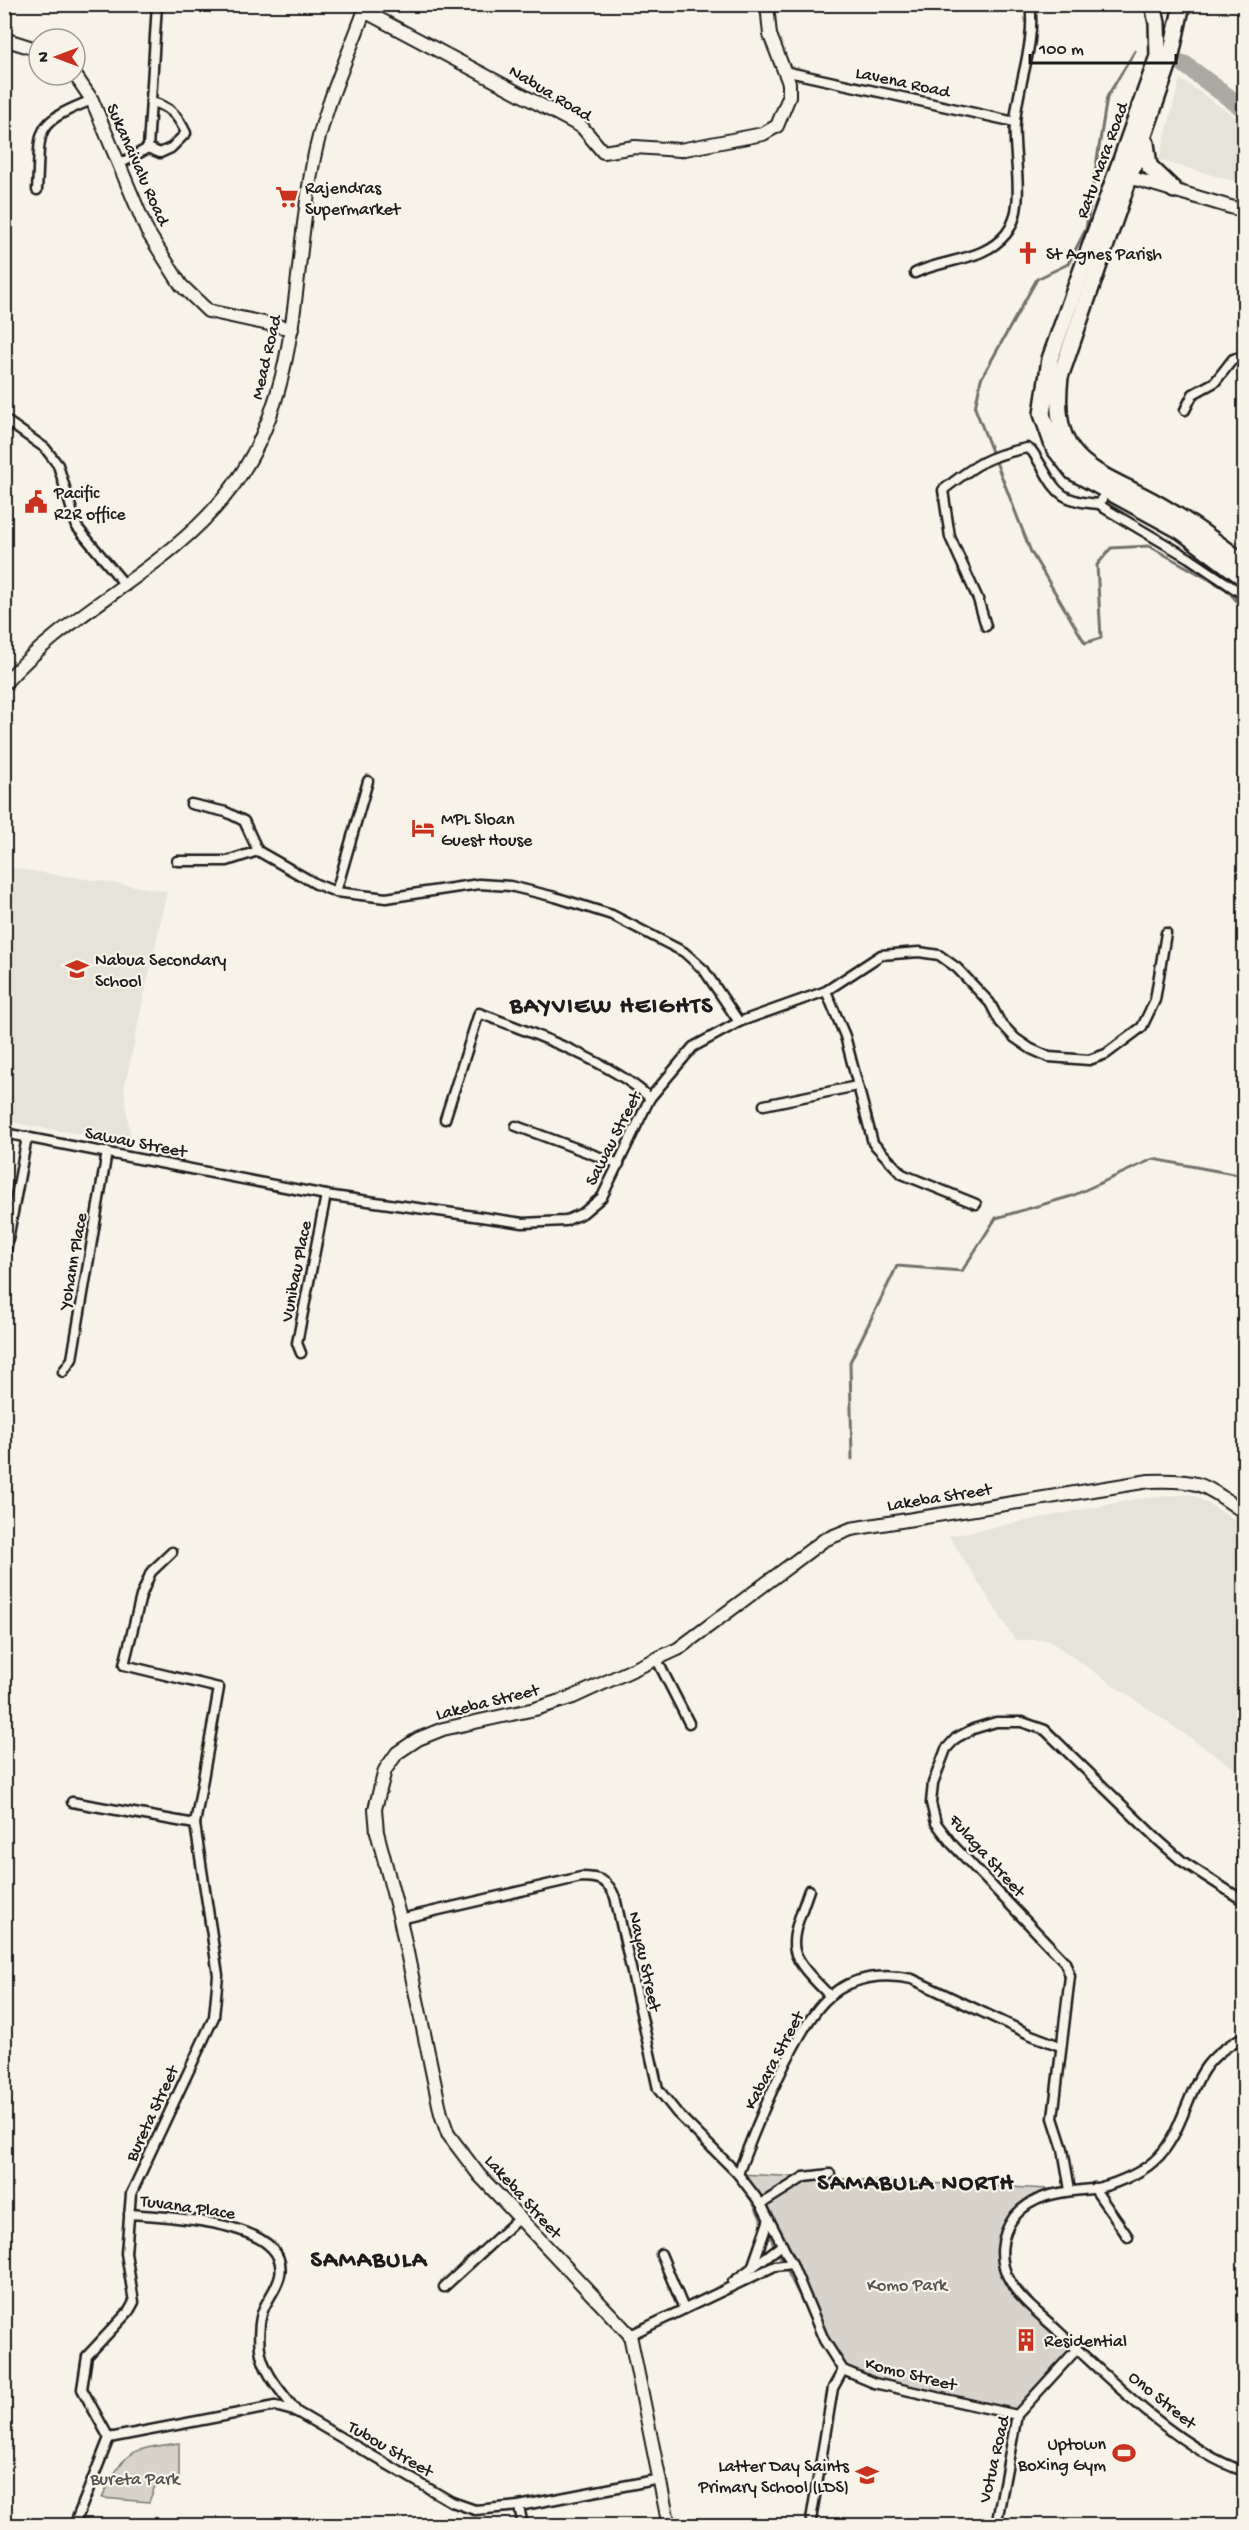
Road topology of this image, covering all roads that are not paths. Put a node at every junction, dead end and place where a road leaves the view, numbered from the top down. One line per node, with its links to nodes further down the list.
1 (157, 4): 12 (street)
2 (766, 4): 9 (main road, Nabua Road)
3 (1030, 4): 13 (street)
4 (1153, 4): 17 (highway, Ratu Mara Road)
5 (1182, 4): 14 (highway, Ratu Mara Road)
6 (365, 8): 9 (main road, Nabua Road); 22 (main road, Mead Road)
7 (4, 39): 8 (main road)
8 (27, 46)
9 (784, 71): 13 (street, Lavena Road)
10 (83, 87): 11 (main road, Sukanaivalu Road)
11 (92, 100): 16 (main road, Sukanaivalu Road); 18 (street)
12 (151, 102): 15 (street); 15 (street)
13 (1015, 122): 21 (street)
14 (1146, 134): 17 (highway, Ratu Mara Road); 19 (highway)
15 (148, 148): 16 (street)
16 (118, 165): 22 (main road, Sukanaivalu Road)
17 (1124, 175): 19 (main road); 26 (highway, Ratu Mara Road); 27 (highway, Ratu Mara Road)
18 (37, 190)
19 (1174, 190): 20 (main road)
20 (1245, 211)
21 (915, 273)
22 (292, 329): 29 (main road, Mead Road)
23 (1245, 356): 24 (street)
24 (1185, 410)
25 (4, 419): 29 (street)
26 (1102, 497): 28 (highway, Ratu Mara Road); 30 (street); 31 (street)
27 (1245, 563)
28 (1245, 578)
29 (126, 586): 32 (main road, Mead Road)
30 (1245, 595)
31 (986, 626)
32 (4, 684)
33 (368, 781): 37 (street)
34 (191, 804): 35 (street)
35 (258, 851): 36 (street); 37 (street)
36 (177, 861)
37 (336, 892): 40 (street)
38 (1166, 933): 39 (street, Sawau Street)
39 (826, 991): 40 (street, Sawau Street); 41 (street)
40 (739, 1022): 42 (street, Sawau Street)
41 (857, 1086): 43 (street); 51 (street)
42 (650, 1098): 44 (street); 49 (street, Sawau Street)
43 (765, 1105)
44 (445, 1119)
45 (516, 1126): 49 (street)
46 (4, 1133): 47 (street, Sawau Street)
47 (27, 1137): 48 (street, Sawau Street); 52 (street)
48 (107, 1152): 50 (street, Sawau Street); 54 (street, Yohann Place)
49 (619, 1164): 50 (street, Sawau Street)
50 (326, 1195): 53 (street, Vunibau Place)
51 (976, 1204)
52 (4, 1261)
53 (301, 1353)
54 (63, 1372)
55 (1245, 1512): 57 (main road, Lakeba Street)
56 (172, 1552): 60 (street, Bureta Street)
57 (657, 1660): 58 (street); 63 (main road, Lakeba Street)
58 (689, 1723)
59 (72, 1802): 60 (street)
60 (195, 1824): 72 (street, Bureta Street)
61 (808, 1890): 64 (street)
62 (1245, 1901): 66 (street, Fulaga Street)
63 (400, 1919): 67 (street, Nayau Street); 73 (main road, Lakeba Street)
64 (830, 1996): 66 (street, Kabara Street); 67 (street, Kabara Street)
65 (1245, 2036): 69 (street, Ono Street)
66 (1060, 2046): 70 (street, Fulaga Street)
67 (738, 2174): 71 (street, Nayau Street)
68 (830, 2174): 71 (street)
69 (1094, 2188): 70 (street, Ono Street); 75 (street)
70 (1070, 2190): 84 (street, Ono Street)
71 (761, 2204): 74 (street, Nayau Street)
72 (129, 2214): 86 (street, Tuvana Place); 88 (street, Bureta Street)
73 (518, 2219): 81 (street); 83 (main road, Lakeba Street)
74 (769, 2219): 76 (street, Nayau Street); 79 (street)
75 (1128, 2237)
76 (782, 2245): 78 (street, Nayau Street); 79 (street)
77 (660, 2254): 82 (street)
78 (792, 2265): 80 (street); 85 (street, Komo Street)
79 (753, 2266): 80 (street)
80 (729, 2286): 82 (street)
81 (444, 2287)
82 (684, 2310): 83 (street)
83 (630, 2335): 90 (main road)
84 (1077, 2349): 87 (street, Votua Road); 89 (street, Ono Street)
85 (843, 2370): 87 (street, Komo Street); 95 (street)
86 (297, 2412): 88 (street, Tubou Street); 91 (street, Tubou Street)
87 (1017, 2415): 96 (street, Votua Road)
88 (109, 2438): 92 (street)
89 (1245, 2471)
90 (660, 2479): 91 (street, Tubou Street); 94 (main road)
91 (519, 2506): 93 (street)
92 (74, 2526)
93 (523, 2526)
94 (669, 2526)
95 (810, 2526)
96 (996, 2526)

